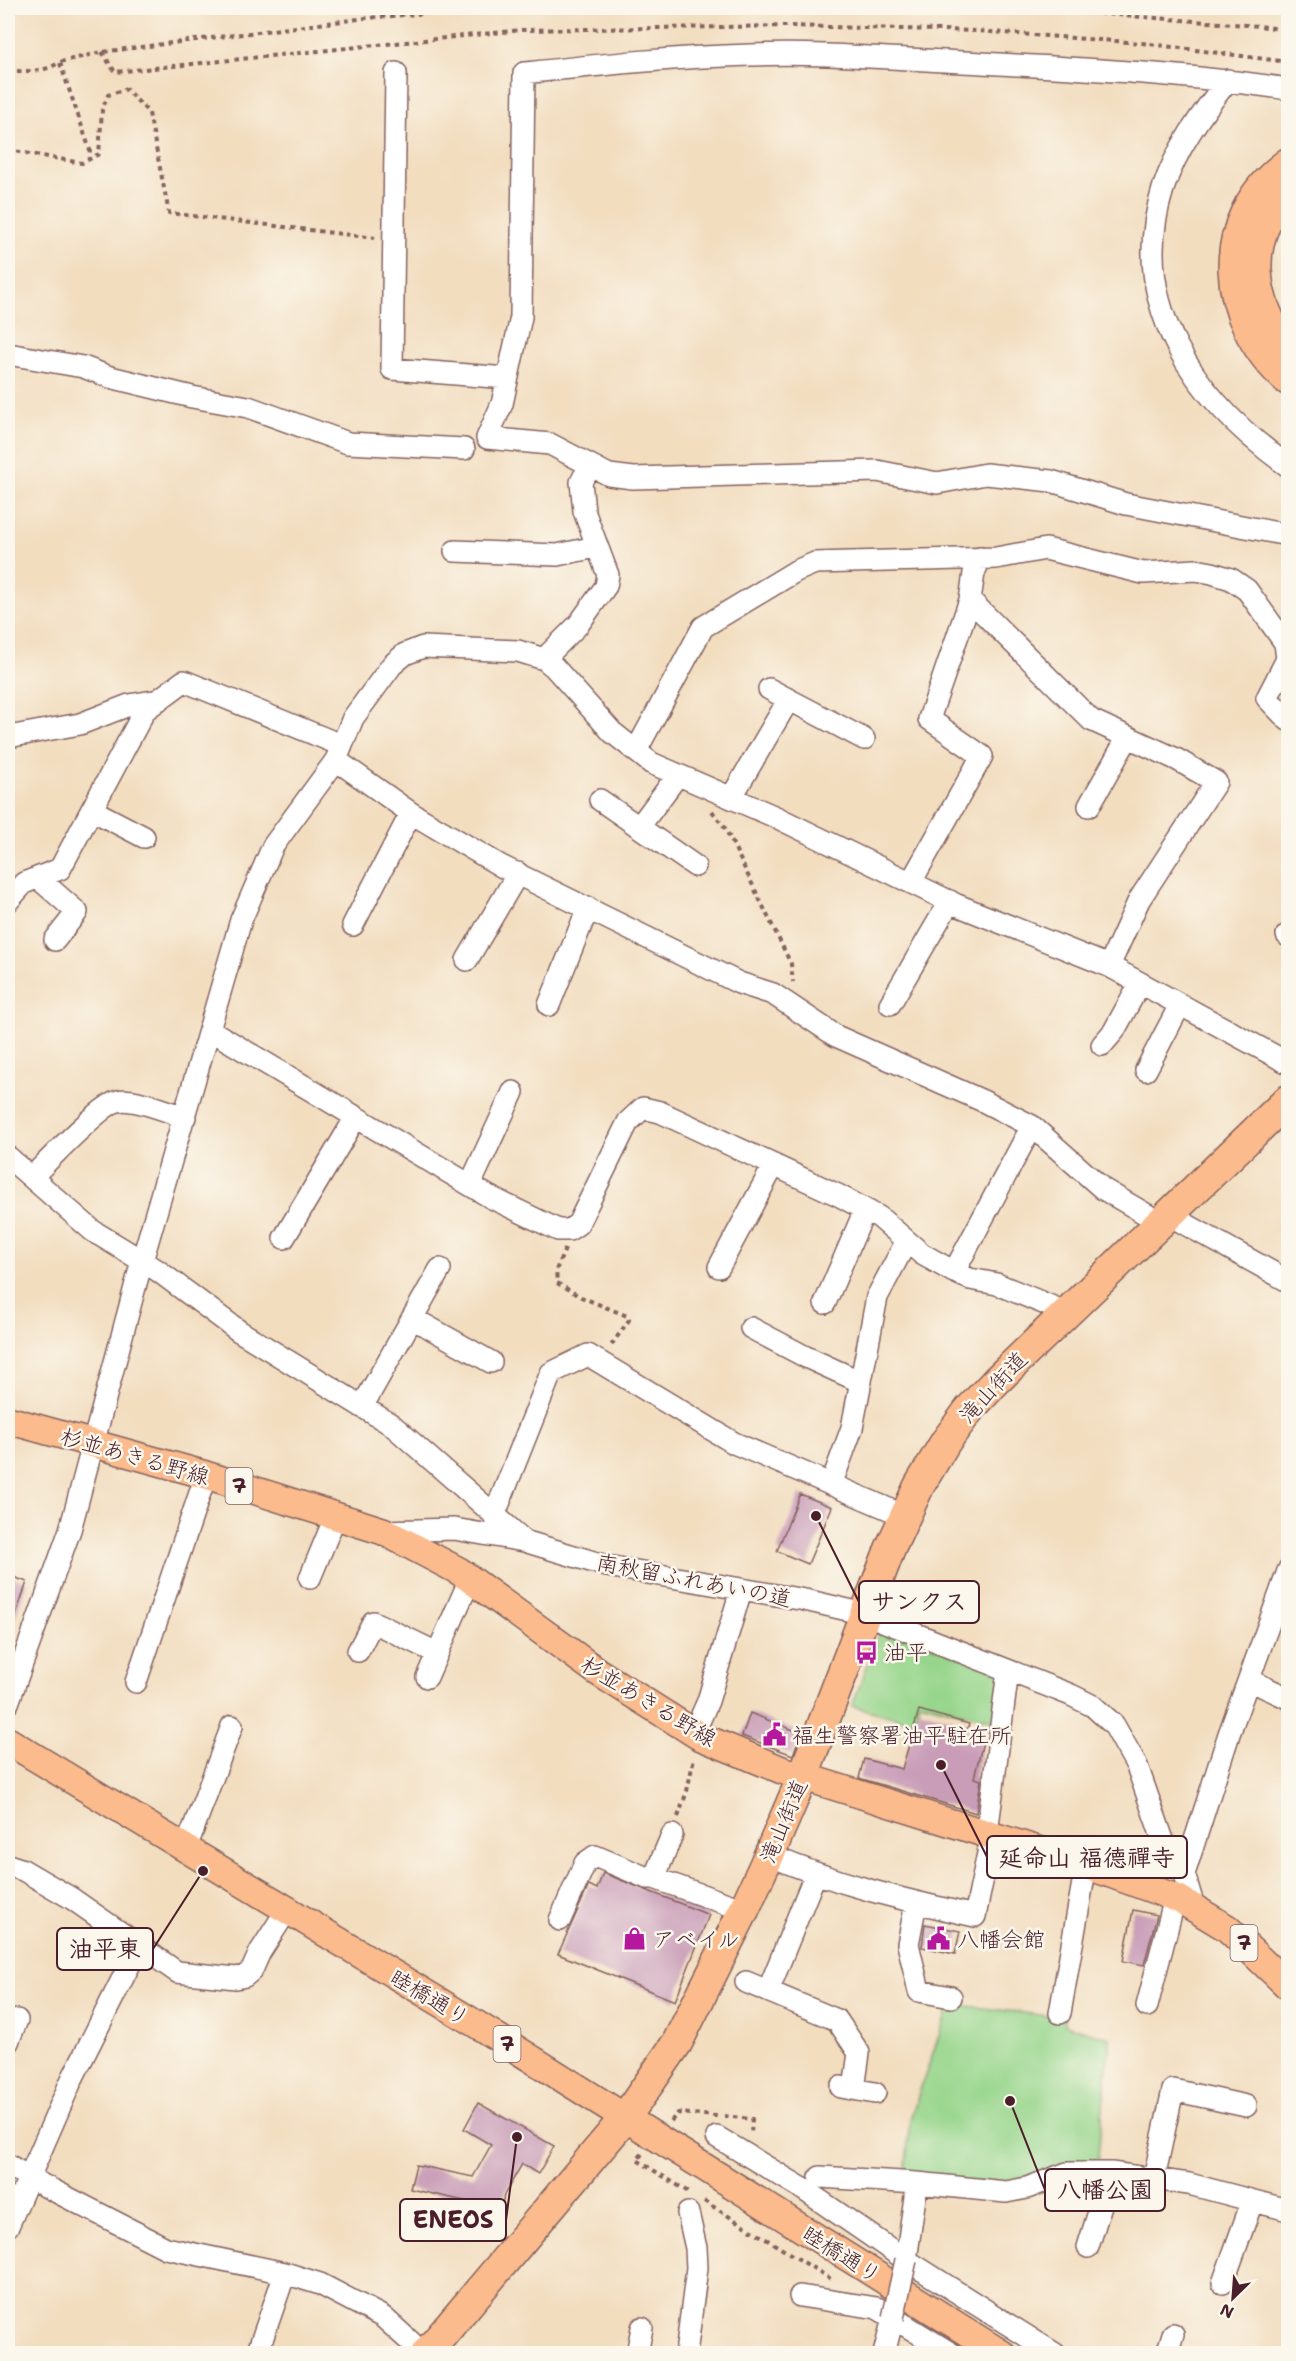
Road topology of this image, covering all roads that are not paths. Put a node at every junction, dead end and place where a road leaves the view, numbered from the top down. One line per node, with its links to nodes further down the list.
1 (396, 73): 8 (street)
2 (1228, 80): 3 (street); 8 (street); 12 (street)
3 (1288, 89)
4 (1288, 163): 9 (highway)
5 (1288, 190): 6 (highway)
6 (1288, 350)
7 (8, 354): 10 (street)
8 (507, 378): 11 (street)
9 (1288, 380)
10 (464, 449)
11 (590, 465): 13 (street); 14 (street)
12 (1288, 466)
13 (1288, 535)
14 (596, 547): 15 (street); 18 (street)
15 (455, 551)
16 (980, 558): 17 (street); 22 (street); 26 (street)
17 (970, 600): 24 (street); 39 (street)
18 (544, 659): 26 (street); 27 (street)
19 (769, 689): 20 (street)
20 (789, 699): 25 (street); 29 (street)
21 (159, 700): 23 (street); 27 (street); 32 (street)
22 (1288, 720)
23 (8, 737)
24 (1128, 737): 31 (street); 46 (street)
25 (864, 739)
26 (636, 751): 28 (street)
27 (338, 753): 33 (street); 51 (street)
28 (682, 778): 29 (street); 34 (street)
29 (731, 798): 39 (street)
30 (600, 800): 34 (street)
31 (1089, 806)
32 (92, 810): 35 (street); 38 (street)
33 (411, 813): 37 (street); 43 (street)
34 (639, 827): 36 (street)
35 (144, 837)
36 (695, 866)
37 (518, 873): 42 (street); 45 (street)
38 (38, 878): 40 (street); 44 (street)
39 (911, 882): 41 (street)
40 (8, 901)
41 (950, 901): 46 (street); 48 (street)
42 (588, 908): 49 (street); 59 (street)
43 (353, 925)
44 (55, 940)
45 (467, 960)
46 (1109, 966): 47 (street)
47 (1140, 982): 50 (street); 52 (street)
48 (890, 1004)
49 (549, 1005)
50 (1180, 1005): 53 (street); 54 (street)
51 (210, 1030): 57 (street); 58 (street)
52 (1102, 1045)
53 (1288, 1063)
54 (1146, 1070)
55 (513, 1092): 63 (street)
56 (1288, 1100): 65 (highway, 滝山街道)
57 (185, 1117): 62 (street); 68 (street)
58 (356, 1117): 63 (street); 66 (street)
59 (1032, 1126): 65 (street); 71 (street)
60 (8, 1157): 62 (street)
61 (774, 1166): 63 (street); 64 (street); 69 (street)
62 (32, 1178): 68 (street)
63 (470, 1185)
64 (866, 1210): 67 (street); 73 (street)
65 (1165, 1219): 72 (street); 74 (highway, 滝山街道)
66 (284, 1238)
67 (906, 1242): 71 (street); 78 (street)
68 (142, 1262): 79 (street); 81 (street)
69 (719, 1267)
70 (440, 1269): 75 (street)
71 (954, 1272): 74 (street)
72 (1288, 1281)
73 (825, 1303)
74 (1065, 1312): 86 (highway, 滝山街道)
75 (412, 1318): 77 (street); 79 (street)
76 (751, 1328): 78 (street)
77 (491, 1362)
78 (861, 1382): 83 (street)
79 (362, 1407): 85 (street)
80 (8, 1420): 81 (main road, 杉並あきる野線 / 7)
81 (94, 1444): 82 (main road, 杉並あきる野線 / 7); 101 (street)
82 (206, 1475): 84 (main road, 杉並あきる野線 / 7); 99 (street)
83 (831, 1485): 85 (street); 86 (street)
84 (336, 1515): 87 (main road, 杉並あきる野線 / 7); 90 (street)
85 (494, 1516): 88 (street)
86 (905, 1516): 93 (highway, 滝山街道)
87 (383, 1530): 88 (street, 南秋留ふれあいの道); 91 (main road, 杉並あきる野線 / 7)
88 (524, 1541): 92 (street, 南秋留ふれあいの道)
89 (1288, 1571): 98 (street)
90 (310, 1578)
91 (470, 1579): 95 (street); 103 (main road, 杉並あきる野線 / 7)
92 (741, 1590): 93 (street, 南秋留ふれあいの道); 103 (street)
93 (865, 1614): 96 (street, 南秋留ふれあいの道); 105 (highway, 滝山街道)
94 (358, 1651): 95 (street)
95 (437, 1653): 97 (street)
96 (1008, 1671): 106 (street); 114 (street, 南秋留ふれあいの道)
97 (427, 1677)
98 (1249, 1680): 100 (street); 114 (street)
99 (136, 1682)
100 (1288, 1698)
101 (8, 1703)
102 (232, 1726): 108 (street)
103 (696, 1734): 105 (main road, 杉並あきる野線 / 7)
104 (8, 1741): 108 (main road, 睦橋通り / 7)
105 (803, 1776): 106 (main road, 杉並あきる野線 / 7); 109 (highway, 滝山街道)
106 (990, 1834): 110 (main road, 杉並あきる野線 / 7); 115 (street)
107 (672, 1835): 113 (street)
108 (186, 1848): 116 (main road, 睦橋通り / 7)
109 (769, 1855): 112 (street); 117 (highway, 滝山街道)
110 (1086, 1864): 114 (main road, 杉並あきる野線 / 7); 125 (street)
111 (8, 1865): 119 (street)
112 (815, 1875): 115 (street); 122 (street)
113 (654, 1878): 117 (street); 118 (street)
114 (1184, 1893): 121 (main road, 杉並あきる野線 / 7); 124 (street)
115 (916, 1903): 123 (street)
116 (287, 1910): 119 (street); 130 (main road, 睦橋通り / 7)
117 (744, 1910): 130 (highway, 滝山街道)
118 (560, 1920)
119 (139, 1946): 134 (street)
120 (746, 1982): 122 (street)
121 (1288, 1986)
122 (768, 1991): 128 (street)
123 (951, 1997)
124 (1147, 2006)
125 (1060, 2013)
126 (17, 2020): 127 (street)
127 (8, 2042)
128 (875, 2093)
129 (1246, 2106): 136 (street)
130 (625, 2118): 150 (highway, 滝山街道); 155 (main road, 睦橋通り / 7)
131 (717, 2137): 143 (street)
132 (8, 2164): 134 (street)
133 (1111, 2174): 136 (street); 137 (street); 142 (street)
134 (28, 2177): 141 (street); 144 (street)
135 (820, 2177): 137 (street)
136 (1154, 2178): 138 (street)
137 (917, 2183): 143 (street)
138 (1252, 2202): 139 (street); 145 (street)
139 (1288, 2210)
140 (688, 2213): 152 (street)
141 (8, 2226)
142 (1088, 2247)
143 (906, 2260): 147 (street, bridge); 156 (street)
144 (285, 2274): 149 (street); 150 (street)
145 (1223, 2283)
146 (800, 2296): 147 (street)
147 (893, 2318): 153 (street); 154 (street)
148 (642, 2328): 151 (street)
149 (257, 2354)
150 (425, 2354)
151 (637, 2354)
152 (686, 2354)
153 (884, 2354)
154 (952, 2354)
155 (1002, 2354)
156 (1055, 2354)

